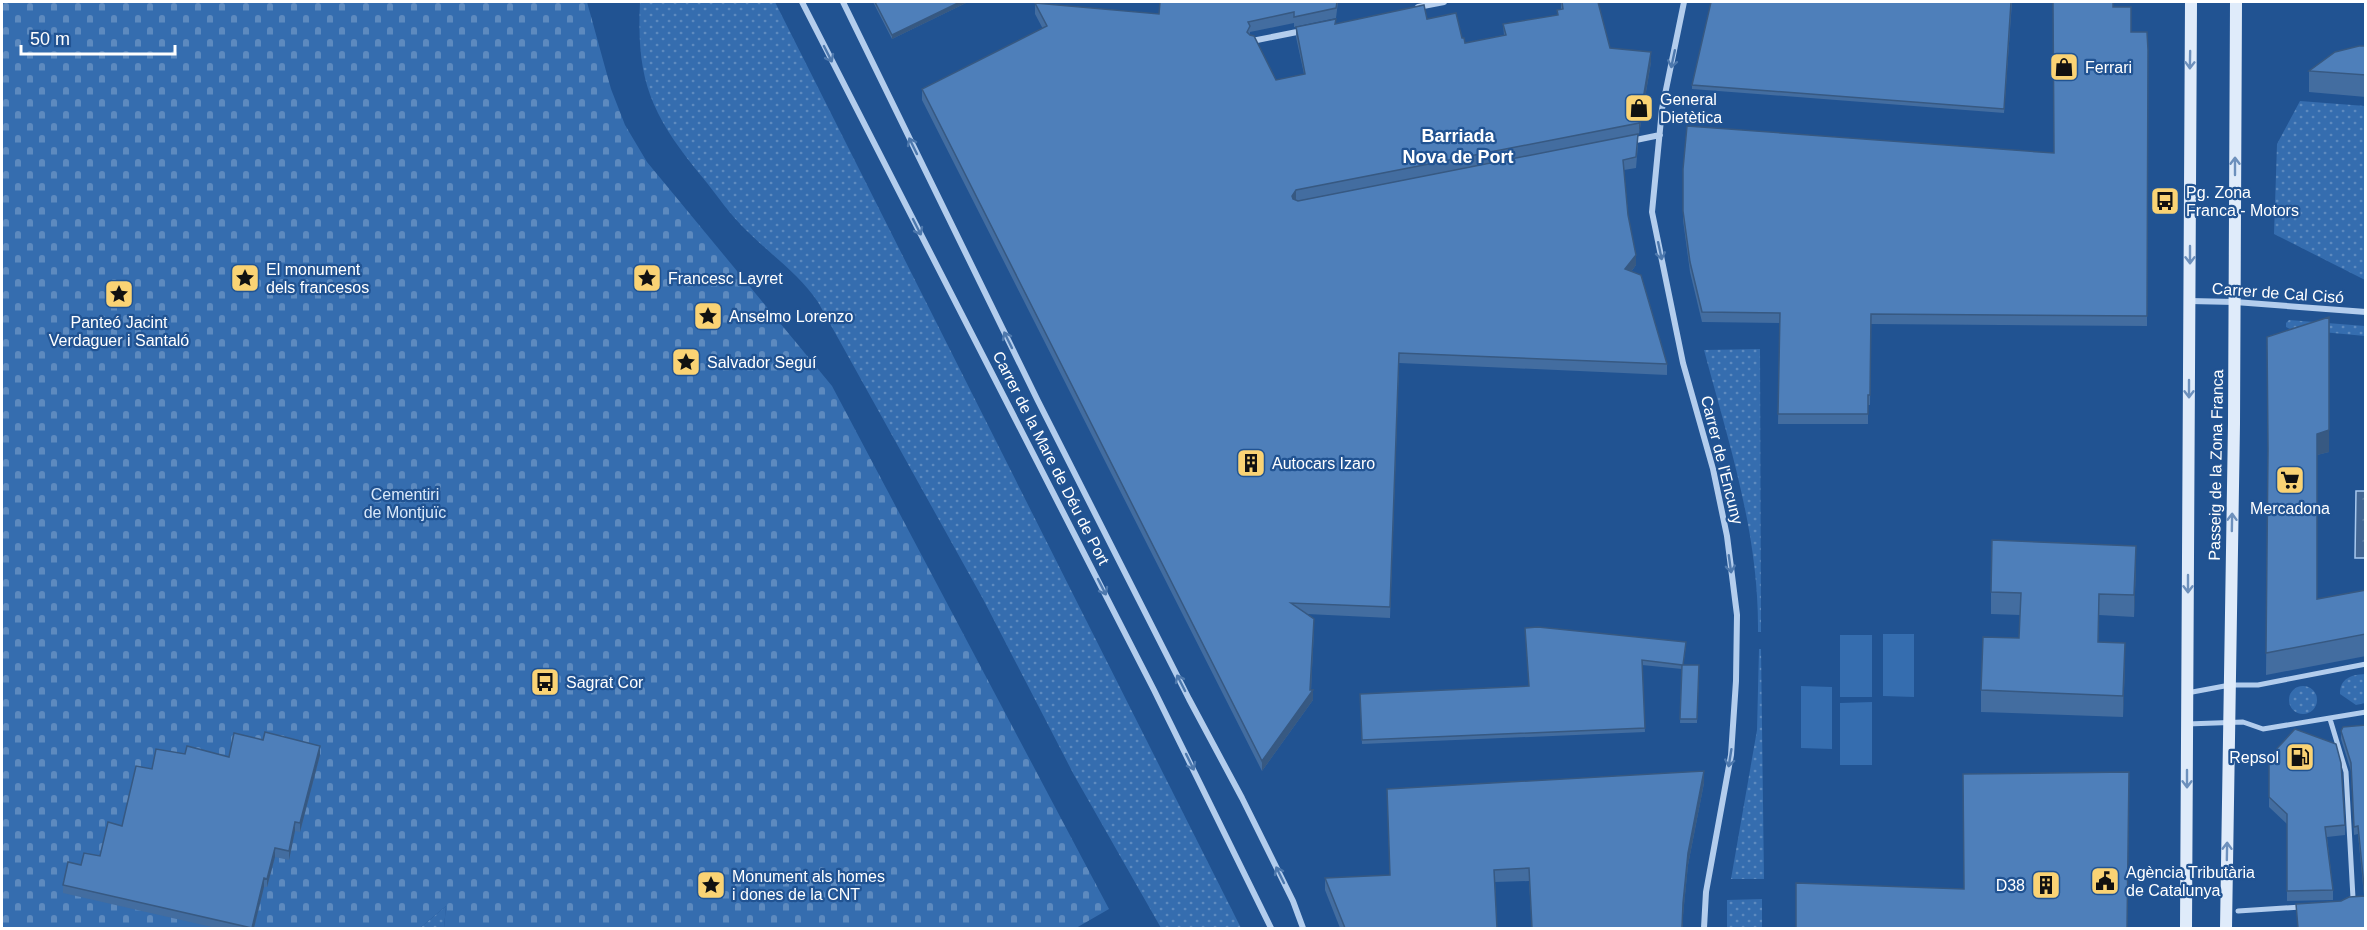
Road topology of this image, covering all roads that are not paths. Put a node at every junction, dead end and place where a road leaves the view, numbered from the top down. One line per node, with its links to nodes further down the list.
1 (801, 2): 25 (street, Carrer de la Mare de Déu de Port, one-way to 25)
2 (843, 2): 26 (street, Carrer de la Mare de Déu de Port, one-way to 2)
3 (1444, 2): 7 (street)
4 (1684, 2): 10 (street, Carrer de l'Encuny, one-way to 10)
5 (2191, 2): 12 (main road, Passeig de la Zona Franca, one-way to 12)
6 (2236, 2): 13 (main road, Passeig de la Zona Franca, one-way to 6)
7 (1410, 9)
8 (1308, 30): 9 (street)
9 (1252, 41)
10 (1660, 135): 11 (street); 27 (street, Carrer de l'Encuny, one-way to 27)
11 (1622, 142)
12 (2189, 301): 13 (street, Carrer de Cal Cisó); 17 (main road, Passeig de la Zona Franca, one-way to 17)
13 (2235, 302): 14 (street, Carrer de Cal Cisó); 16 (main road, Passeig de la Zona Franca, one-way to 13)
14 (2366, 312)
15 (2366, 664): 16 (street)
16 (2230, 685): 17 (street); 20 (main road, Passeig de la Zona Franca)
17 (2187, 693): 21 (main road, Passeig de la Zona Franca)
18 (2366, 712): 19 (street)
19 (2330, 718): 20 (street); 22 (street)
20 (2229, 722): 21 (street); 29 (main road, Passeig de la Zona Franca, one-way to 20)
21 (2187, 724): 28 (main road, Passeig de la Zona Franca, one-way to 28)
22 (2341, 904)
23 (2309, 906): 24 (street)
24 (2238, 911)
25 (1271, 928)
26 (1303, 928)
27 (1704, 928)
28 (2186, 928)
29 (2226, 928)

